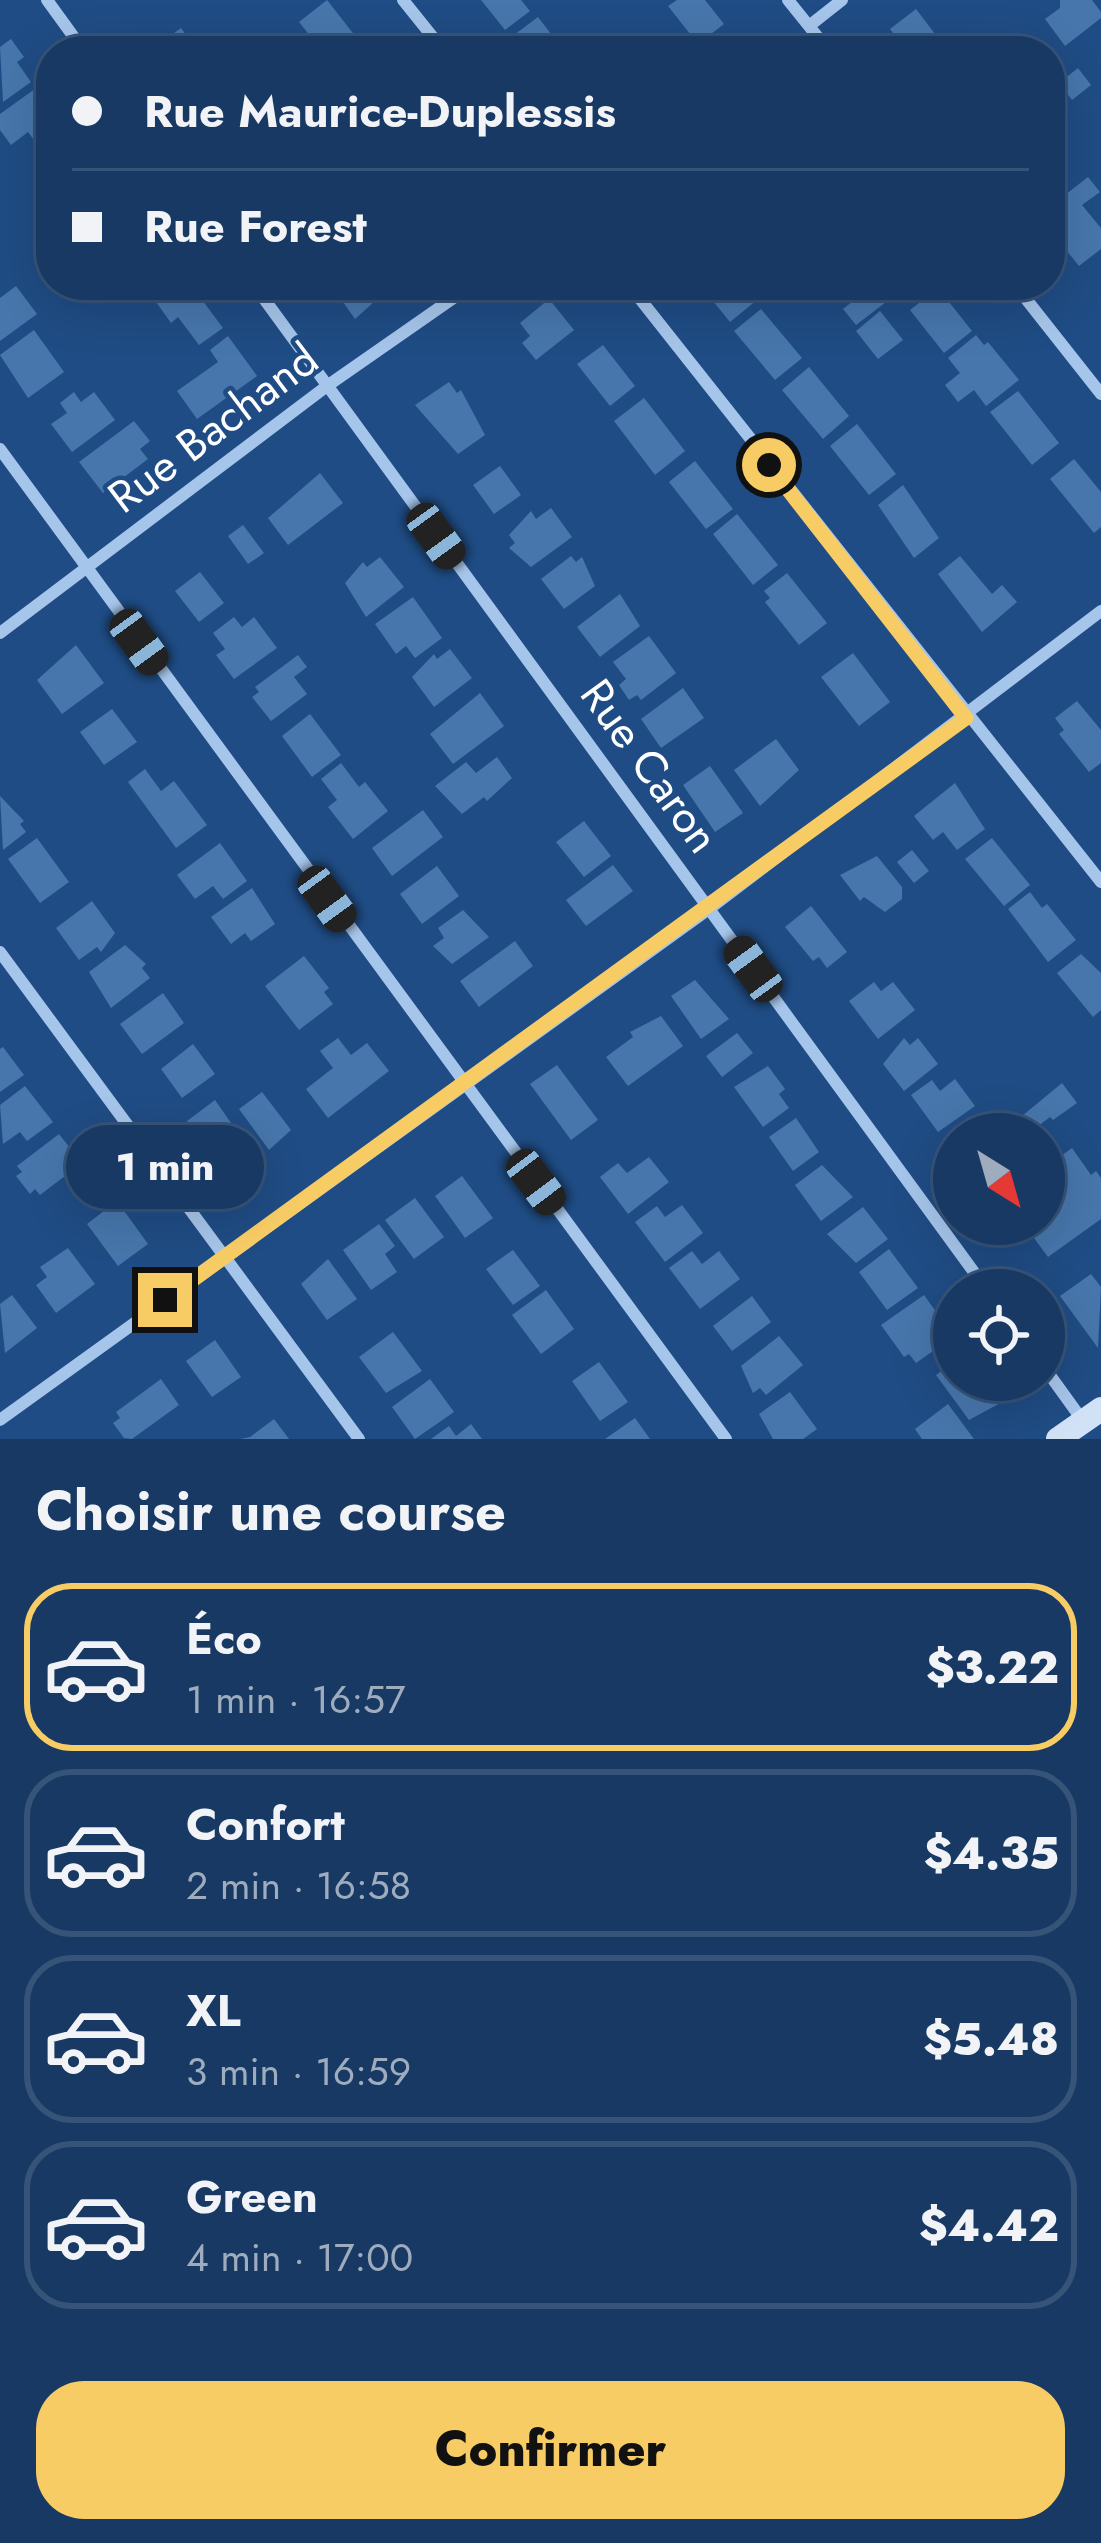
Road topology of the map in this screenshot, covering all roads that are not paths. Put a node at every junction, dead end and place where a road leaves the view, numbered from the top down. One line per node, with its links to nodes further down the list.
1 (47, 0): 6 (street)
2 (403, 0): 7 (street)
3 (788, 0): 5 (street)
4 (842, 0): 5 (street)
5 (809, 26): 8 (street)
6 (73, 36)
7 (432, 36)
8 (817, 36)
9 (265, 300): 13 (street, Rue Caron)
10 (450, 300): 13 (street, Rue Bachand)
11 (641, 300): 19 (street)
12 (1027, 300): 14 (street)
13 (327, 386): 16 (street, Rue Bachand); 21 (street, Rue Caron)
14 (1101, 394)
15 (0, 449): 16 (street)
16 (85, 569): 18 (street, Rue Bachand); 23 (street)
17 (1101, 610): 19 (street)
18 (0, 633)
19 (966, 718): 20 (street); 21 (street)
20 (1101, 882)
21 (710, 909): 23 (street); 25 (street, Rue Caron)
22 (0, 952): 24 (street)
23 (462, 1082): 24 (street); 30 (street)
24 (226, 1254): 28 (street); 29 (street)
25 (973, 1269)
26 (1065, 1388): 27 (street)
27 (1092, 1415): 31 (street)
28 (0, 1420)
29 (359, 1439)
30 (726, 1439)
31 (1058, 1439)

